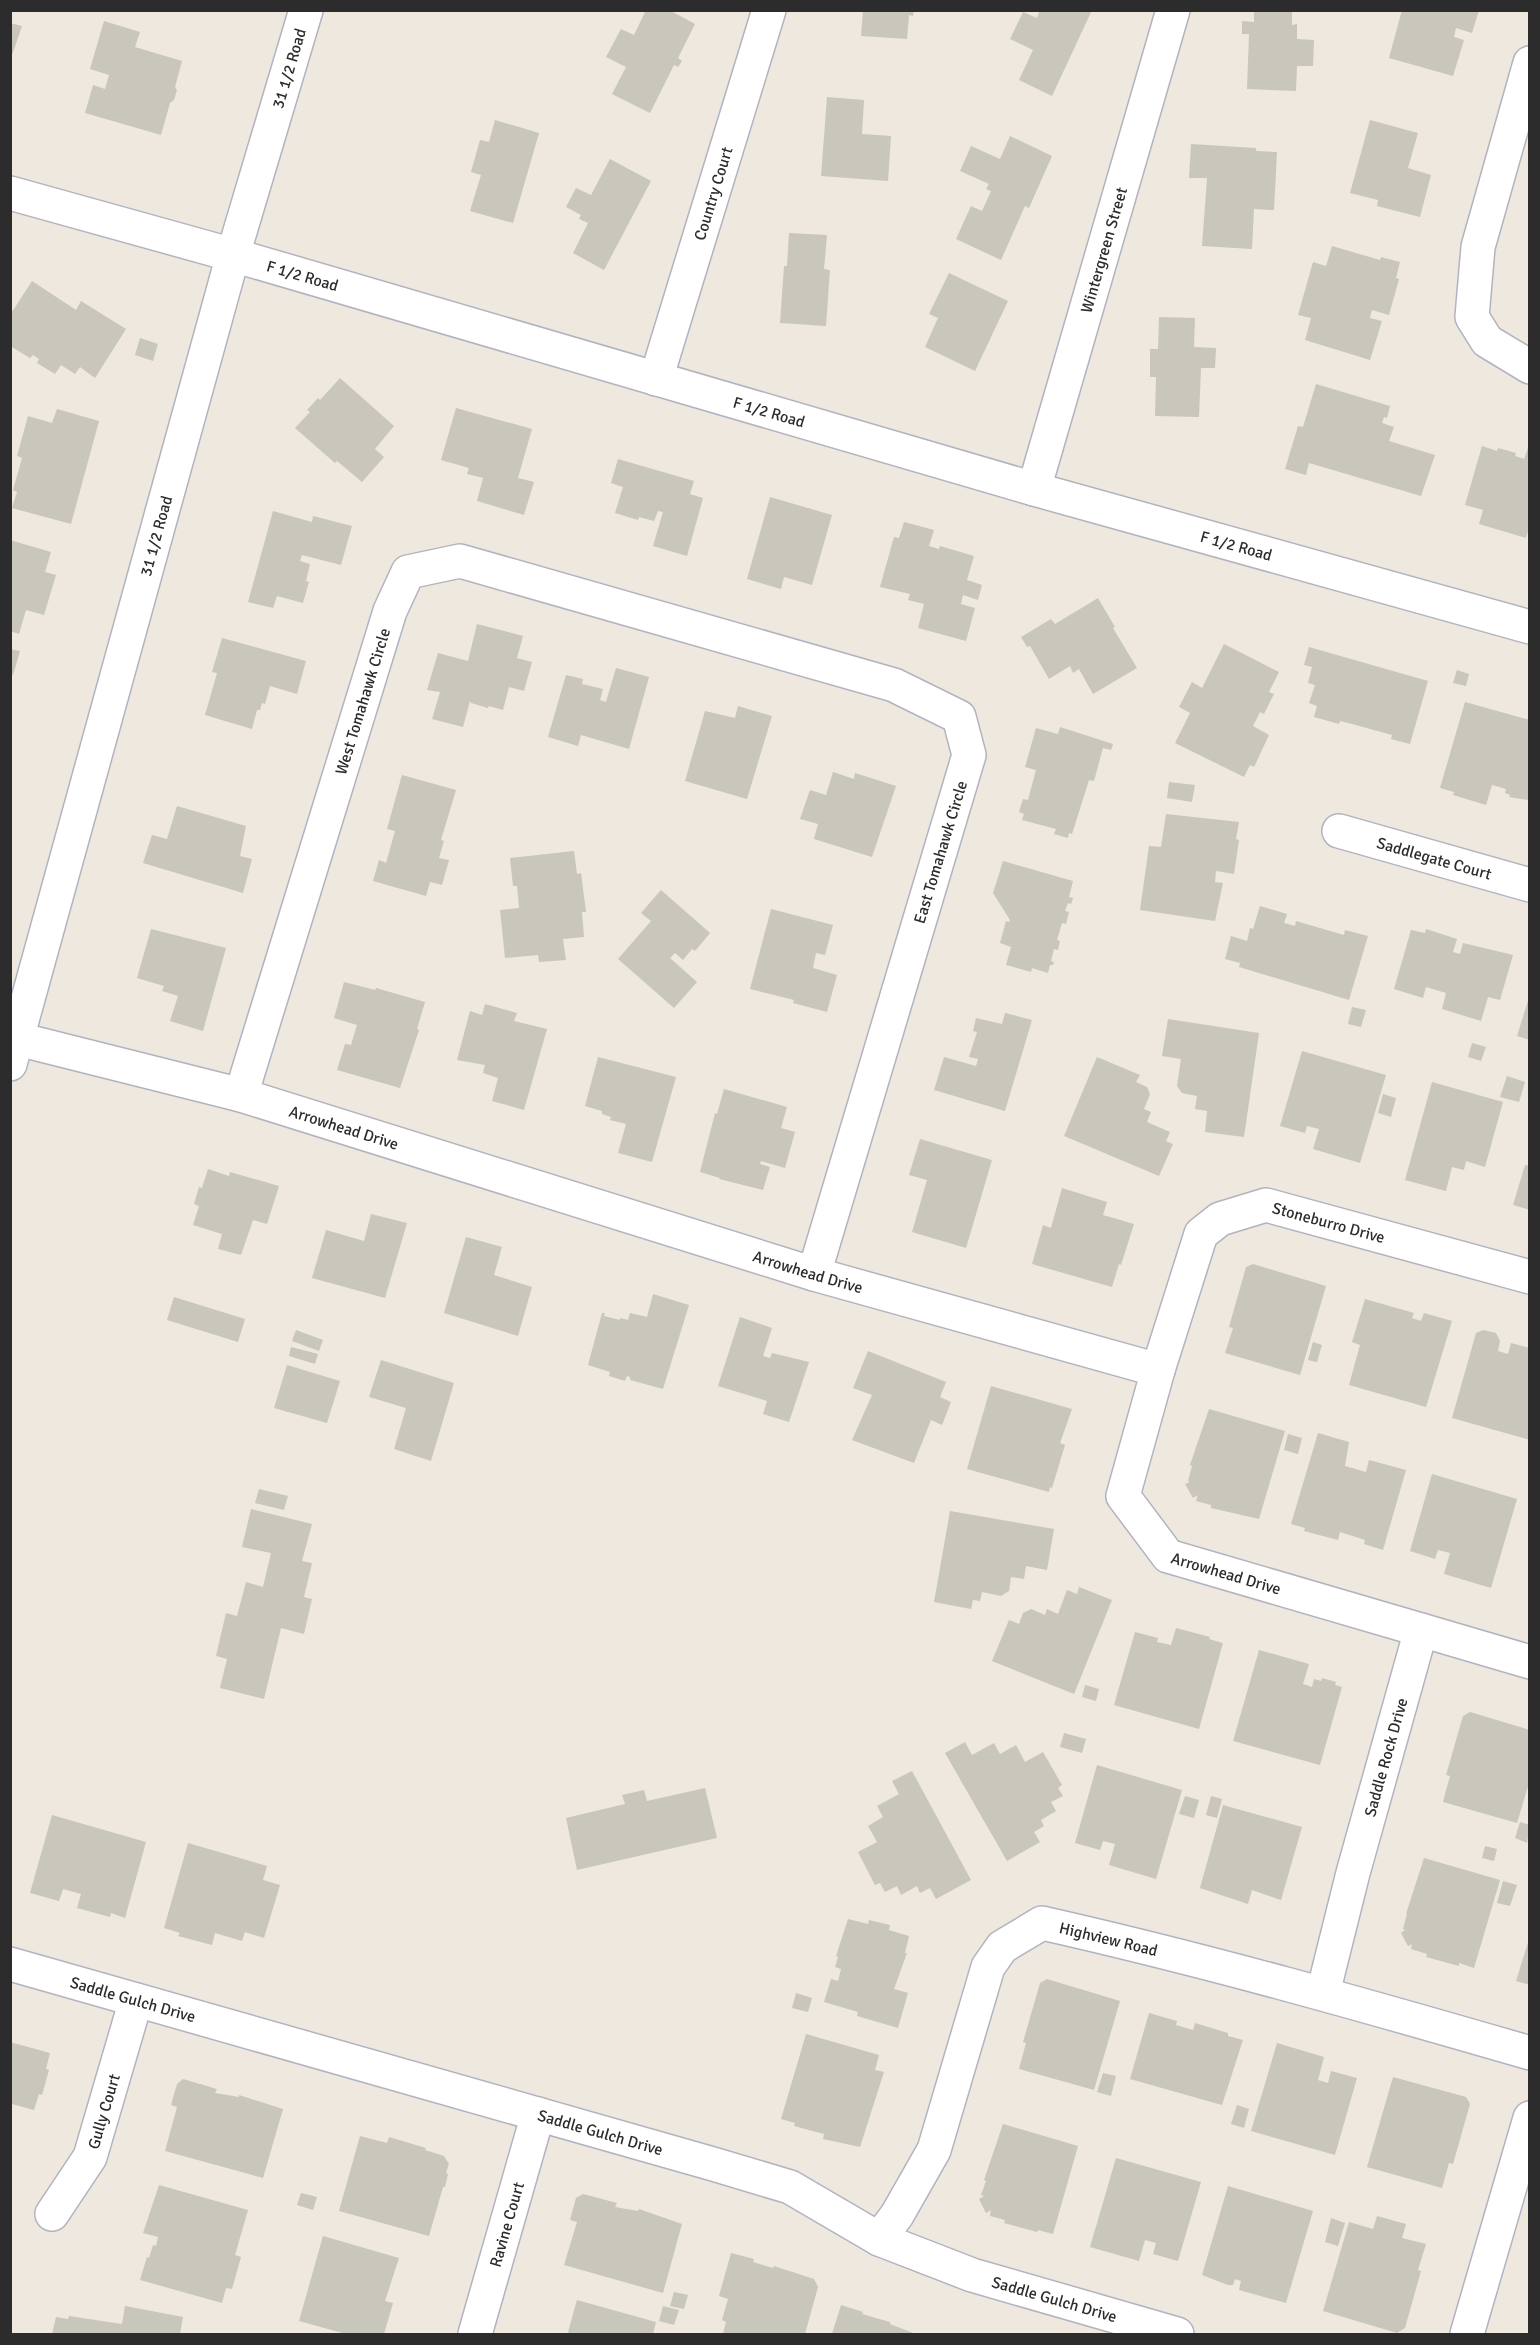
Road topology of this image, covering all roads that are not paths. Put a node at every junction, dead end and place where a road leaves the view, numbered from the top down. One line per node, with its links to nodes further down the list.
1 (306, 10): 6 (street, 31 1/2 Road)
2 (769, 10): 8 (street, Country Court)
3 (1173, 10): 9 (street, Wintergreen Street)
4 (1530, 63): 7 (street)
5 (10, 194): 6 (street, F 1/2 Road)
6 (233, 255): 8 (street, F 1/2 Road); 14 (street, 31 1/2 Road)
7 (1530, 367)
8 (656, 379): 9 (street, F 1/2 Road)
9 (1034, 489): 11 (street, F 1/2 Road)
10 (675, 622): 15 (street, West Tomahawk Circle); 16 (street, East Tomahawk Circle)
11 (1530, 627)
12 (1339, 831): 13 (street, Saddlegate Court)
13 (1530, 885)
14 (13, 1047): 15 (street, Arrowhead Drive)
15 (240, 1095): 16 (street, Arrowhead Drive)
16 (814, 1274): 18 (street, Arrowhead Drive)
17 (1530, 1277): 18 (street, Stoneburro Drive)
18 (1158, 1370): 19 (street, Arrowhead Drive)
19 (1421, 1630): 20 (street); 22 (street, Saddle Rock Drive)
20 (1530, 1662)
21 (10, 1964): 23 (street, Saddle Gulch Drive)
22 (1323, 1992): 24 (street, Highview Road); 28 (street, Highview Road)
23 (136, 2000): 25 (street, Saddle Gulch Drive); 27 (street, Gully Court)
24 (1530, 2053)
25 (538, 2114): 28 (street, Saddle Gulch Drive); 29 (street, Ravine Court)
26 (1530, 2118): 31 (street)
27 (52, 2214)
28 (879, 2239): 30 (street, Saddle Gulch Drive)
29 (475, 2334)
30 (1177, 2334)
31 (1467, 2334)

